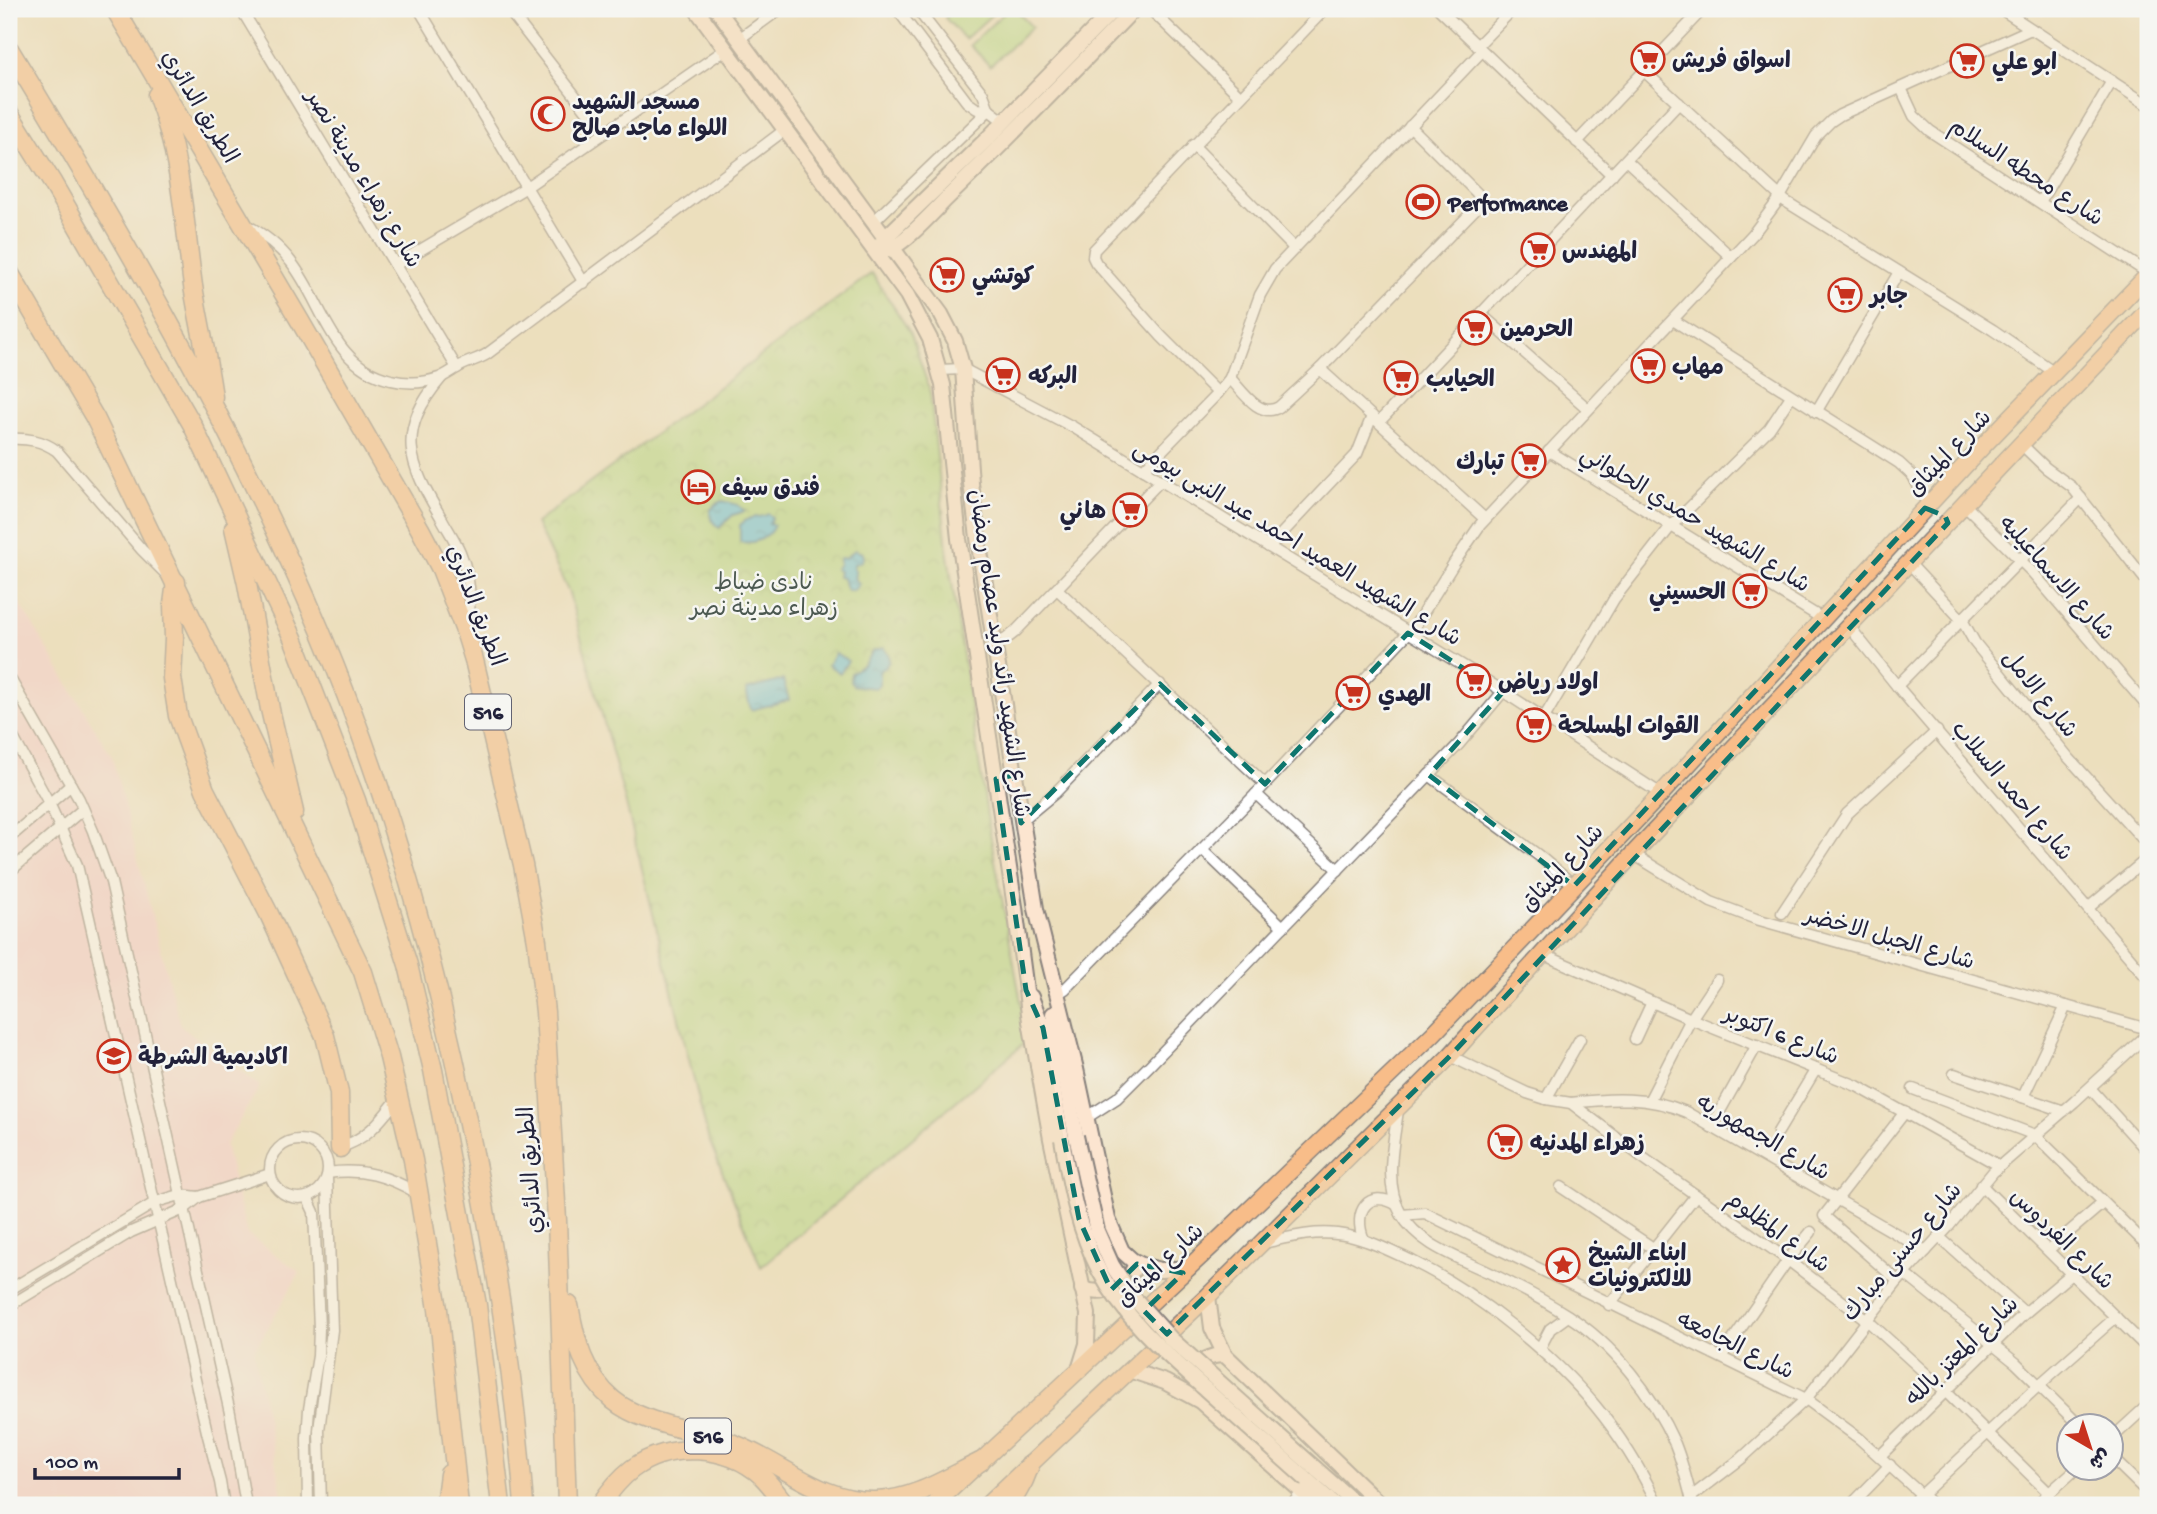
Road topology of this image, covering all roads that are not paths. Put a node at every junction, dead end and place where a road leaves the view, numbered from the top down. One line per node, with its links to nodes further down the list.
1 (115, 9): 23 (highway, الطريق الدائري / 516)
2 (241, 9): 51 (street, شارع زهراء مدينة نصر)
3 (419, 9): 43 (street)
4 (508, 9): 19 (street)
5 (527, 9): 19 (street)
6 (696, 9): 25 (street, شارع الشهيد رائد وليد عصام رمضان)
7 (718, 9): 21 (street, شارع الشهيد رائد وليد عصام رمضان)
8 (780, 9): 21 (street)
9 (897, 9): 32 (street)
10 (917, 9): 32 (street)
11 (1114, 9): 34 (street)
12 (1134, 9): 39 (street)
13 (1150, 9): 29 (street)
14 (1325, 9): 29 (street)
15 (1439, 9): 24 (street)
16 (1513, 9): 24 (street)
17 (1703, 9): 26 (street)
18 (2001, 9): 20 (street)
19 (515, 18): 37 (street)
20 (2032, 29): 27 (street); 28 (street)
21 (739, 39): 46 (street, شارع الشهيد رائد وليد عصام رمضان)
22 (9, 48): 68 (highway, الطريق الدائري)
23 (138, 48): 47 (highway, الطريق الدائري / 516); 68 (highway)
24 (1480, 48): 35 (street); 38 (street)
25 (726, 49): 36 (street, شارع الشهيد رائد وليد عصام رمضان); 37 (street)
26 (1644, 71): 30 (street); 38 (street)
27 (2112, 81): 31 (street); 45 (street)
28 (1901, 88): 44 (street); 45 (street, شارع محطه السلام)
29 (1240, 96): 40 (street)
30 (1679, 103): 41 (street); 44 (street)
31 (2148, 105)
32 (989, 110): 34 (street); 46 (street)
33 (9, 113): 78 (highway)
34 (1005, 122): 39 (street)
35 (1410, 126): 49 (street); 61 (street)
36 (786, 129): 48 (street, شارع الشهيد رائد وليد عصام رمضان); 55 (street)
37 (604, 133): 43 (street)
38 (1577, 142): 42 (street)
39 (993, 144): 48 (street)
40 (1193, 145): 49 (street); 66 (street)
41 (1626, 160): 42 (street); 50 (street)
42 (1612, 175): 57 (street)
43 (525, 188): 51 (street); 55 (street)
44 (1780, 197): 50 (street); 53 (street)
45 (2040, 202): 54 (street, شارع محطه السلام)
46 (873, 222): 48 (street, شارع الشهيد رائد وليد عصام رمضان)
47 (242, 223): 64 (street); 95 (highway, الطريق الدائري / 516)
48 (885, 246): 60 (street, شارع الشهيد رائد وليد عصام رمضان); 62 (street, شارع الشهيد رائد وليد عصام رمضان)
49 (1294, 248): 65 (street)
50 (1731, 257): 58 (street)
51 (395, 265): 59 (street, شارع زهراء مدينة نصر)
52 (9, 272): 89 (highway)
53 (1899, 272): 63 (street); 70 (street)
54 (2148, 274): 63 (main road, شارع الميثاق)
55 (584, 283): 59 (street)
56 (2148, 310): 73 (main road, شارع الميثاق)
57 (1481, 314): 69 (street); 71 (street)
58 (1673, 320): 67 (street); 69 (street)
59 (457, 368): 64 (street)
60 (963, 369): 62 (street); 75 (street, شارع الشهيد العميد احمد عبد النبى بيومى); 97 (street, شارع الشهيد رائد وليد عصام رمضان)
61 (1320, 369): 65 (street); 71 (street)
62 (939, 370): 108 (street, شارع الشهيد رائد وليد عصام رمضان)
63 (2056, 373): 76 (main road, شارع الميثاق)
64 (443, 377): 95 (street)
65 (1230, 378): 66 (street)
66 (1218, 393): 75 (street)
67 (1791, 396): 70 (street); 85 (street)
68 (214, 408): 237 (highway, الطريق الدائري)
69 (1588, 410): 74 (street)
70 (1816, 412): 82 (street)
71 (1375, 419): 83 (street); 86 (street)
72 (9, 439): 89 (street)
73 (2021, 444): 79 (main road, شارع الميثاق); 80 (street)
74 (1549, 451): 83 (street); 85 (street, شارع الشهيد حمدي الحلواني)
75 (1143, 470): 77 (street, شارع الشهيد العميد احمد عبد النبى بيومى)
76 (1956, 474): 79 (main road); 82 (main road, شارع الميثاق)
77 (1160, 481): 86 (street, شارع الشهيد العميد احمد عبد النبى بيومى); 91 (street)
78 (224, 491): 117 (highway); 236 (highway)
79 (1978, 491): 81 (main road, شارع الميثاق)
80 (2081, 498): 87 (street); 90 (street)
81 (1965, 505): 84 (main road, شارع الميثاق); 87 (street, شارع الاسماعيليه)
82 (1926, 507): 84 (main road); 92 (main road, شارع الميثاق)
83 (1485, 519): 96 (street)
84 (1948, 523): 88 (main road, شارع الميثاق)
85 (1671, 526): 92 (street, شارع الشهيد حمدي الحلواني); 103 (street)
86 (1269, 547): 96 (street, شارع الشهيد العميد احمد عبد النبى بيومى)
87 (2021, 560): 93 (street); 102 (street, شارع الاسماعيليه)
88 (1908, 562): 93 (street, شارع الامل); 94 (main road, شارع الميثاق)
89 (175, 581): 117 (highway); 159 (highway)
90 (2148, 583)
91 (1057, 589): 97 (street); 99 (street)
92 (1823, 619): 112 (main road, شارع الميثاق)
93 (1962, 620): 100 (street); 119 (street, شارع الامل)
94 (1848, 625): 100 (street, شارع احمد السلاب); 121 (main road, شارع الميثاق)
95 (466, 631): 178 (highway, الطريق الدائري / 516)
96 (1409, 633): 101 (street, شارع الشهيد العميد احمد عبد النبى بيومى); 110 (street)
97 (994, 645): 106 (street, شارع الشهيد رائد وليد عصام رمضان)
98 (9, 677): 109 (street)
99 (1160, 684): 110 (street); 115 (street)
100 (1897, 686): 105 (street, شارع احمد السلاب)
101 (1502, 693): 103 (street, شارع الشهيد العميد احمد عبد النبى بيومى); 107 (street)
102 (2148, 707)
103 (1544, 719): 112 (street, شارع الشهيد العميد احمد عبد النبى بيومى)
104 (9, 730): 113 (street)
105 (1937, 731): 126 (street, شارع احمد السلاب); 127 (street)
106 (1014, 775): 108 (street); 115 (street, شارع الشهيد رائد وليد عصام رمضان)
107 (1429, 775): 123 (street); 125 (street)
108 (996, 779): 133 (street, شارع الشهيد رائد وليد عصام رمضان)
109 (71, 785): 113 (street); 114 (street)
110 (1265, 785): 111 (street)
111 (1256, 794): 120 (street); 123 (street)
112 (1661, 794): 125 (main road, شارع الميثاق)
113 (49, 803): 116 (street); 118 (street)
114 (83, 809): 116 (street); 167 (street)
115 (1021, 821): 132 (street, شارع الشهيد رائد وليد عصام رمضان)
116 (61, 828): 124 (street); 172 (street)
117 (298, 836): 146 (highway)
118 (9, 838)
119 (2148, 845)
120 (1202, 849): 128 (street); 132 (street)
121 (1633, 854): 129 (main road, شارع الميثاق); 135 (street, شارع الجبل الاخضر)
122 (2148, 858): 126 (street)
123 (1338, 870): 128 (street)
124 (9, 873)
125 (1575, 886): 191 (main road, شارع الميثاق)
126 (2088, 908): 130 (street, شارع احمد السلاب)
127 (1782, 913)
128 (1283, 927): 154 (street)
129 (1542, 954): 134 (street, شارع 6 اكتوبر); 141 (main road, شارع الميثاق)
130 (2148, 979)
131 (1717, 980): 136 (street)
132 (1055, 987): 154 (street, شارع الشهيد رائد وليد عصام رمضان); 158 (street)
133 (1026, 990): 158 (street); 194 (street, شارع الشهيد رائد وليد عصام رمضان)
134 (1652, 1002): 136 (street, شارع 6 اكتوبر); 139 (street)
135 (2066, 1006): 137 (street, شارع الجبل الاخضر); 147 (street)
136 (1691, 1019): 140 (street, شارع 6 اكتوبر); 149 (street)
137 (2148, 1032): 144 (street, شارع حسنى مبارك)
138 (1580, 1039): 148 (street)
139 (1635, 1039)
140 (1757, 1045): 142 (street, شارع 6 اكتوبر); 155 (street)
141 (1450, 1056): 148 (street); 151 (main road, شارع الميثاق)
142 (1816, 1069): 153 (street, شارع 6 اكتوبر); 156 (street)
143 (1954, 1074): 147 (street)
144 (2091, 1088): 152 (street, شارع حسنى مبارك); 160 (street)
145 (1913, 1089): 157 (street)
146 (399, 1097): 159 (street); 166 (highway)
147 (2023, 1097): 152 (street)
148 (1545, 1099): 150 (street)
149 (1649, 1101): 150 (street, شارع الجمهوريه); 155 (street, شارع الجمهوريه)
150 (1571, 1102): 168 (street, شارع المظلوم)
151 (1398, 1110): 174 (street); 184 (main road, شارع الميثاق)
152 (2064, 1111): 157 (street, شارع حسنى مبارك)
153 (1905, 1112): 161 (street, شارع 6 اكتوبر); 171 (street)
154 (1086, 1118): 190 (street, شارع الشهيد رائد وليد عصام رمضان)
155 (1711, 1127): 171 (street, شارع الجمهوريه)
156 (1779, 1132)
157 (2035, 1135): 161 (street, شارع حسنى مبارك); 173 (street)
158 (1069, 1138): 224 (street, bridge)
159 (331, 1149): 162 (street); 163 (street)
160 (2148, 1152)
161 (2000, 1166): 164 (street, شارع حسنى مبارك)
162 (270, 1174): 169 (street); 170 (street)
163 (328, 1176): 166 (street); 170 (street); 233 (street)
164 (1981, 1185): 182 (street, شارع حسنى مبارك); 187 (street, شارع الفردوس)
165 (1560, 1187): 186 (street)
166 (417, 1193): 218 (highway)
167 (180, 1195): 169 (street); 172 (street); 175 (street)
168 (1696, 1195): 186 (street); 189 (street, شارع المظلوم)
169 (199, 1197): 175 (street)
170 (307, 1197): 232 (street)
171 (1837, 1201): 188 (street, شارع الجمهوريه); 193 (street)
172 (156, 1202): 177 (street); 195 (street)
173 (2103, 1203): 181 (street); 187 (street)
174 (1397, 1205): 176 (street); 183 (street)
175 (184, 1209): 177 (street); 231 (street)
176 (1402, 1215): 197 (street, شارع الجامعه); 200 (street)
177 (159, 1220): 198 (street); 230 (street)
178 (557, 1220): 220 (highway, 516); 238 (highway, الطريق الدائري / 516)
179 (2148, 1228): 181 (street)
180 (1811, 1232): 189 (street)
181 (2138, 1236): 185 (street)
182 (1939, 1237): 188 (street, شارع حسنى مبارك); 199 (street)
183 (1364, 1240): 184 (street); 204 (street)
184 (1263, 1243): 196 (main road, شارع الميثاق)
185 (2148, 1246)
186 (1653, 1248): 197 (street)
187 (2048, 1250): 192 (street, شارع الفردوس)
188 (1926, 1251): 193 (street, شارع حسنى مبارك)
189 (1788, 1260): 202 (street, شارع المظلوم); 207 (street)
190 (1136, 1263): 191 (street); 194 (street)
191 (1189, 1268): 209 (main road, شارع الميثاق)
192 (2071, 1273): 199 (street, شارع المعتز بالله); 201 (street, شارع الفردوس)
193 (1901, 1278): 202 (street, شارع حسنى مبارك); 203 (street)
194 (1082, 1289): 209 (street, شارع الشهيد رائد وليد عصام رمضان)
195 (9, 1290)
196 (1208, 1296): 206 (street); 208 (main road, شارع الميثاق)
197 (1609, 1305): 207 (street, شارع الجامعه)
198 (9, 1306)
199 (2025, 1313): 203 (street, شارع المعتز بالله)
200 (1568, 1315): 204 (street); 229 (street)
201 (2116, 1317): 205 (street, شارع الفردوس); 210 (street)
202 (1868, 1321): 211 (street, شارع المظلوم); 213 (street, شارع حسنى مبارك)
203 (1993, 1344): 210 (street); 211 (street, شارع المعتز بالله)
204 (1540, 1348): 249 (street)
205 (2148, 1349)
206 (1225, 1355): 212 (street); 248 (street)
207 (1721, 1357): 213 (street, شارع الجامعه)
208 (1129, 1370): 212 (street); 221 (main road, شارع الميثاق)
209 (1079, 1371): 220 (main road, شارع الميثاق)
210 (2039, 1384): 215 (street); 217 (street)
211 (1945, 1391): 217 (street, شارع المظلوم); 219 (street, شارع المعتز بالله)
212 (1189, 1394): 224 (street)
213 (1806, 1399): 219 (street, شارع الجامعه); 229 (street, شارع حسنى مبارك)
214 (2148, 1405): 216 (street)
215 (2066, 1412)
216 (2126, 1425)
217 (1987, 1433): 226 (street, شارع المظلوم); 228 (street)
218 (454, 1453): 234 (highway); 235 (highway)
219 (1880, 1456): 222 (street, شارع الجامعه)
220 (980, 1462): 241 (main road, شارع الميثاق)
221 (1030, 1465): 242 (main road, شارع الميثاق); 243 (highway)
222 (1890, 1465): 228 (street, شارع الجامعه); 250 (street)
223 (2126, 1472): 227 (street)
224 (1308, 1480): 244 (street); 245 (street); 246 (street); 247 (street)
225 (2061, 1482): 226 (street)
226 (2049, 1493): 253 (street)
227 (2148, 1493)
228 (1922, 1495): 251 (street); 252 (street, شارع الجامعه)
229 (1692, 1501)
230 (224, 1505)
231 (246, 1505)
232 (308, 1505)
233 (321, 1505)
234 (445, 1505)
235 (459, 1505)
236 (502, 1505)
237 (524, 1505)
238 (567, 1505)
239 (600, 1505): 240 (highway, 516)
240 (786, 1505)
241 (934, 1505)
242 (987, 1505)
243 (1010, 1505)
244 (1292, 1505)
245 (1317, 1505)
246 (1335, 1505)
247 (1357, 1505)
248 (1381, 1505)
249 (1658, 1505)
250 (1851, 1505)
251 (1911, 1505)
252 (1933, 1505)
253 (2036, 1505)

